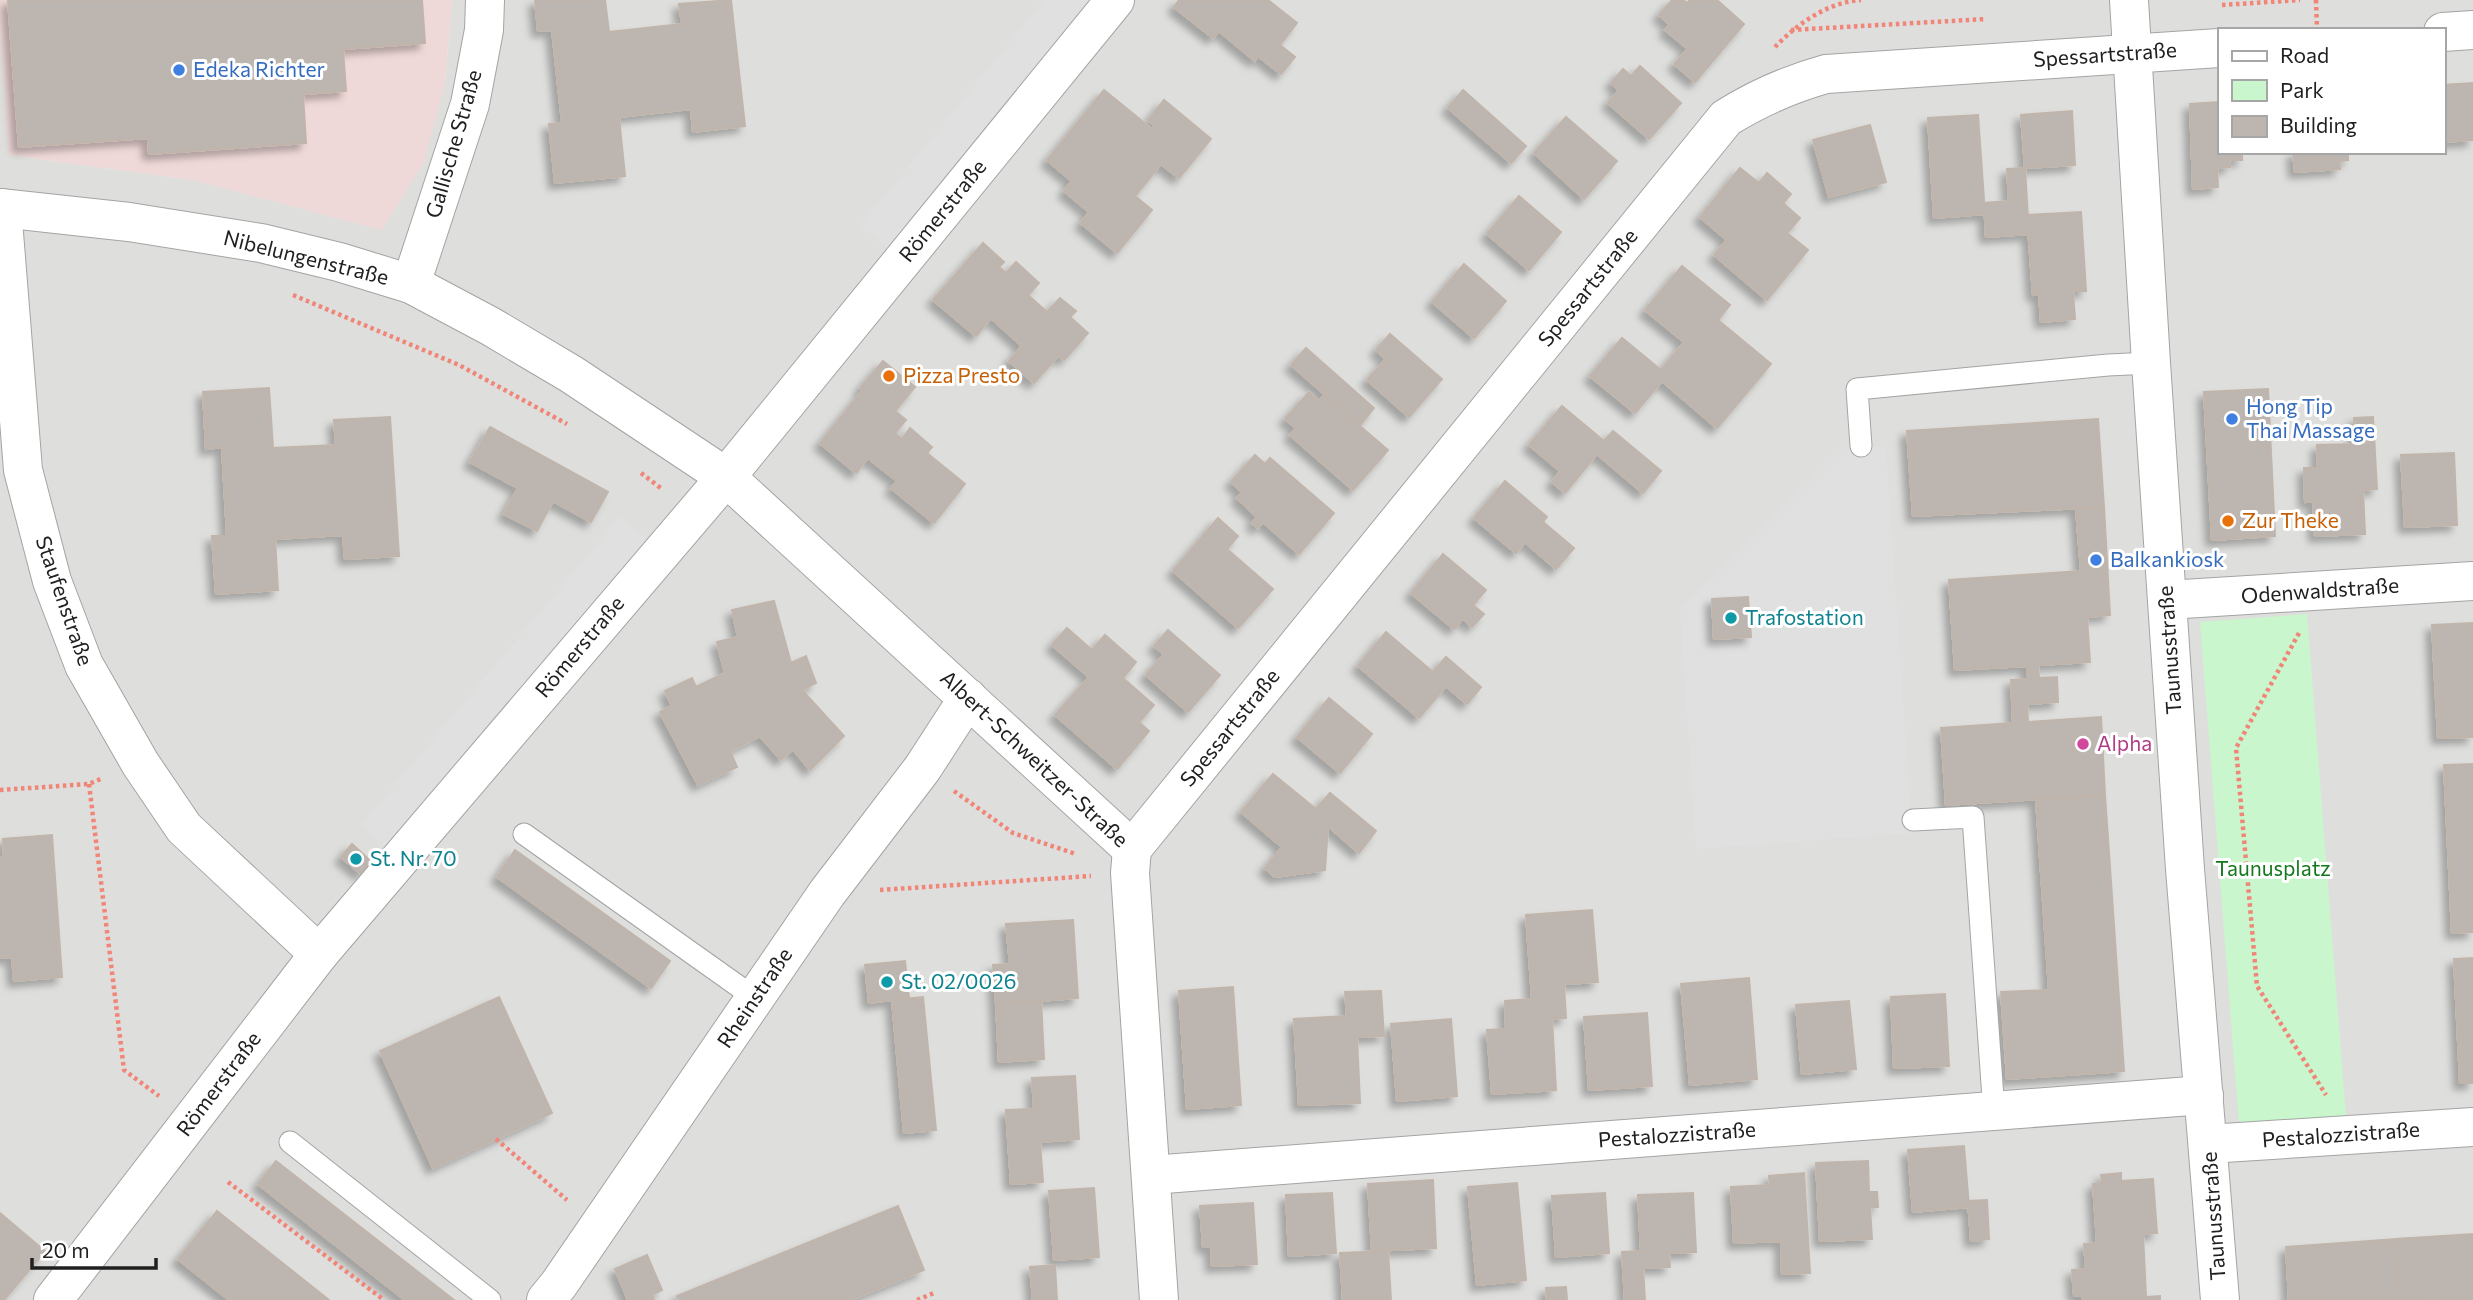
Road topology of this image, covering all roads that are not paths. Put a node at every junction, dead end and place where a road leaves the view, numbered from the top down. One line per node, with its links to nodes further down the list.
1 (485, 0): 9 (street, Gallische Straße)
2 (1115, 0): 12 (street, Römerstraße)
3 (2129, 0): 7 (street, Taunusstraße)
4 (2473, 30): 5 (street)
5 (2445, 32)
6 (2218, 48): 7 (street, Spessartstraße)
7 (2134, 53): 10 (street, Taunusstraße); 18 (street, Spessartstraße)
8 (1, 201): 9 (street, Nibelungenstraße); 19 (street, Staufenstraße)
9 (411, 284): 12 (street, Nibelungenstraße)
10 (2151, 363): 11 (lane); 14 (street, Taunusstraße)
11 (1861, 446)
12 (726, 477): 15 (street, Albert-Schweitzer-Straße); 19 (street, Römerstraße)
13 (2473, 581): 14 (street, Odenwaldstraße)
14 (2167, 600): 21 (street, Taunusstraße)
15 (968, 698): 18 (street, Albert-Schweitzer-Straße); 20 (street, Rheinstraße)
16 (1913, 820): 22 (lane)
17 (524, 834): 20 (lane)
18 (1131, 861): 26 (street, Albert-Schweitzer-Straße)
19 (319, 954): 28 (street, Römerstraße)
20 (755, 998): 27 (street, Rheinstraße)
21 (2204, 1095): 22 (street, Pestalozzistraße); 25 (street, Taunusstraße)
22 (1994, 1112): 26 (street, Pestalozzistraße)
23 (2473, 1126): 25 (street, Pestalozzistraße)
24 (290, 1142): 29 (lane)
25 (2208, 1143): 31 (street, Taunusstraße)
26 (1150, 1175): 30 (street, Albert-Schweitzer-Straße)
27 (555, 1295)
28 (53, 1300)
29 (491, 1300)
30 (1159, 1300)
31 (2220, 1300)

